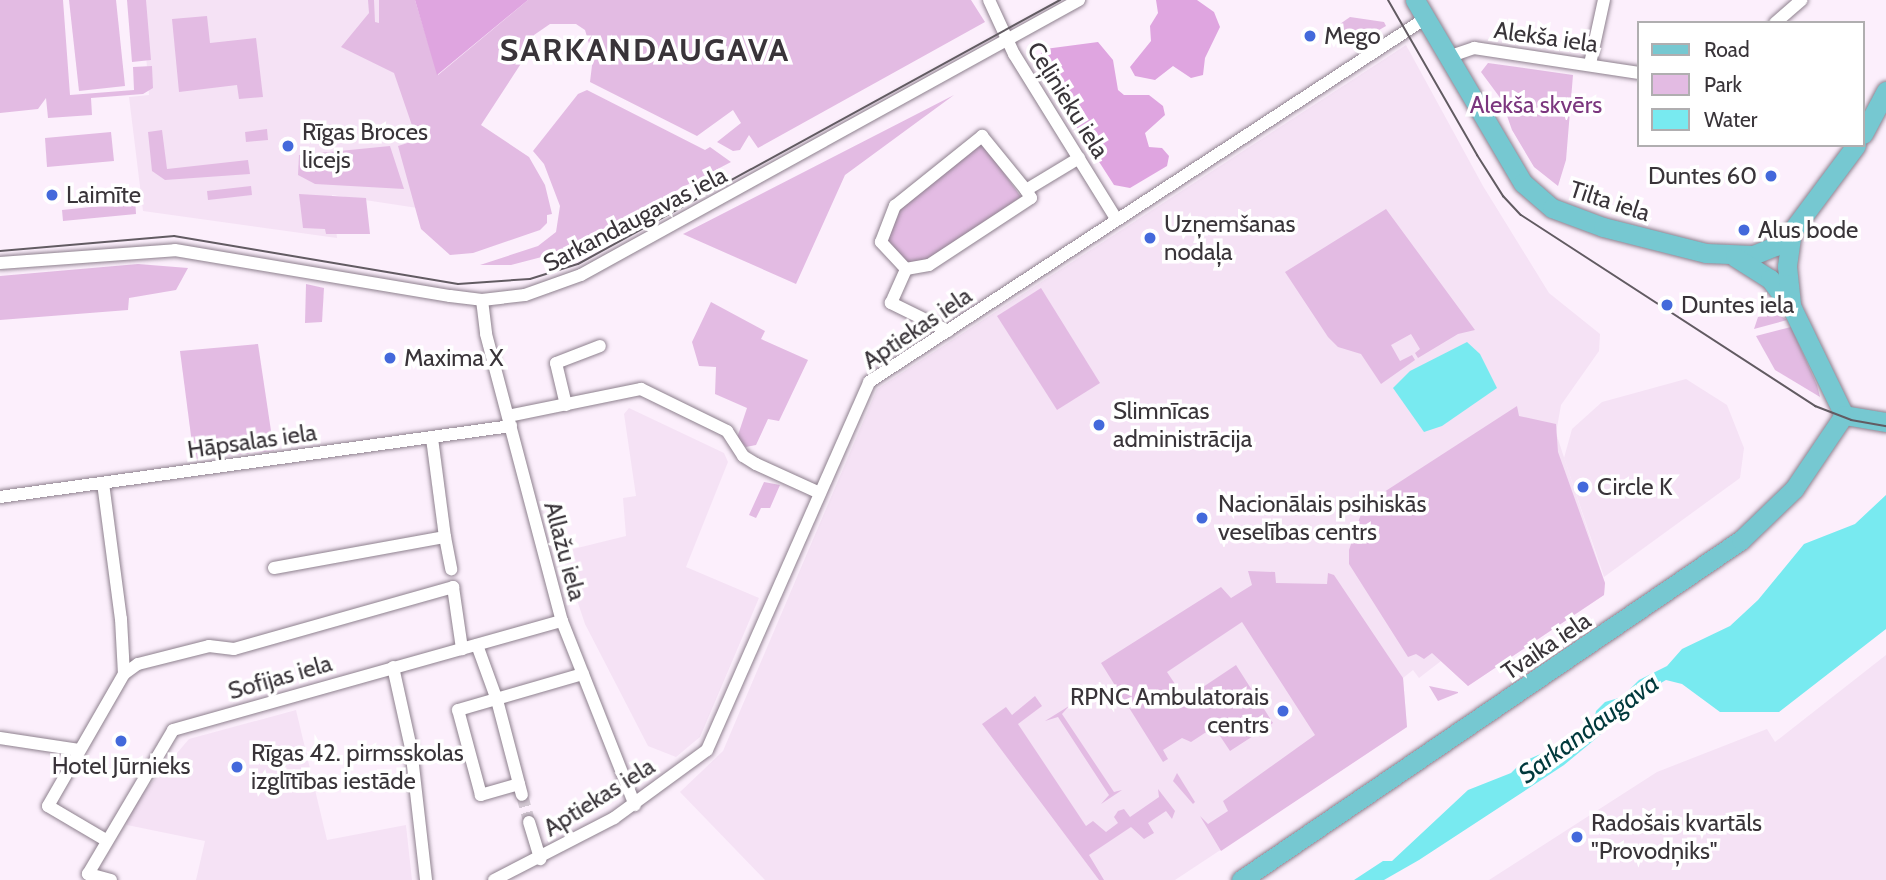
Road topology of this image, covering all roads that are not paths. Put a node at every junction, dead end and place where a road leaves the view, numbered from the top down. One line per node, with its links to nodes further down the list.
1 (989, 0): 8 (street, Ceļinieku iela)
2 (1079, 0): 8 (street, Sarkandaugavas iela)
3 (1415, 0): 6 (main road, Tilta iela)
4 (1604, 0): 10 (street)
5 (1801, 0): 7 (street)
6 (1426, 18): 9 (main road, Tilta iela); 17 (street, Aptiekas iela)
7 (1777, 21)
8 (1009, 43): 15 (street, Ceļinieku iela); 22 (street, Sarkandaugavas iela)
9 (1448, 57): 10 (street, Alekša iela); 19 (main road, Tilta iela)
10 (1590, 64): 11 (street, Alekša iela)
11 (1638, 72)
12 (1886, 91): 13 (main road)
13 (1865, 130)
14 (1855, 147): 18 (main road)
15 (1079, 158): 16 (street); 17 (street, Ceļinieku iela)
16 (1026, 190): 21 (street); 21 (street)
17 (1117, 220): 24 (street, Aptiekas iela)
18 (1792, 231): 19 (main road); 23 (main road)
19 (1734, 256): 23 (main road)
20 (0, 263): 22 (street, Sarkandaugavas iela)
21 (906, 269): 24 (street)
22 (482, 300): 28 (street, Allažu iela)
23 (1792, 308): 27 (main road)
24 (948, 331): 32 (street, Aptiekas iela)
25 (600, 346): 26 (street)
26 (566, 405): 28 (street, Hāpsalas iela); 32 (street, Hāpsalas iela)
27 (1844, 415): 29 (main road); 53 (main road, Tvaika iela)
28 (509, 421): 30 (street, Hāpsalas iela); 37 (street, Allažu iela)
29 (1881, 422)
30 (432, 438): 31 (street, Hāpsalas iela); 34 (street)
31 (103, 483): 33 (street, Hāpsalas iela); 41 (street)
32 (820, 492): 46 (street, Aptiekas iela)
33 (0, 497)
34 (445, 537): 35 (street); 36 (street)
35 (274, 568)
36 (451, 569)
37 (562, 621): 38 (street, Sofijas iela); 42 (street, Allažu iela)
38 (477, 645): 39 (street, Sofijas iela); 43 (street)
39 (462, 649): 40 (street, Sofijas iela); 41 (street)
40 (393, 667): 48 (street, Sofijas iela); 51 (street)
41 (124, 674): 45 (street)
42 (583, 674): 43 (street); 46 (street, Allažu iela)
43 (497, 699): 43 (street)
44 (0, 738): 45 (street)
45 (79, 750): 48 (street)
46 (635, 805): 49 (street, Aptiekas iela)
47 (529, 822): 49 (street)
48 (104, 839): 50 (street, Sofijas iela)
49 (540, 859): 52 (street, Aptiekas iela)
50 (111, 880)
51 (426, 880)
52 (494, 880)
53 (1241, 880)

